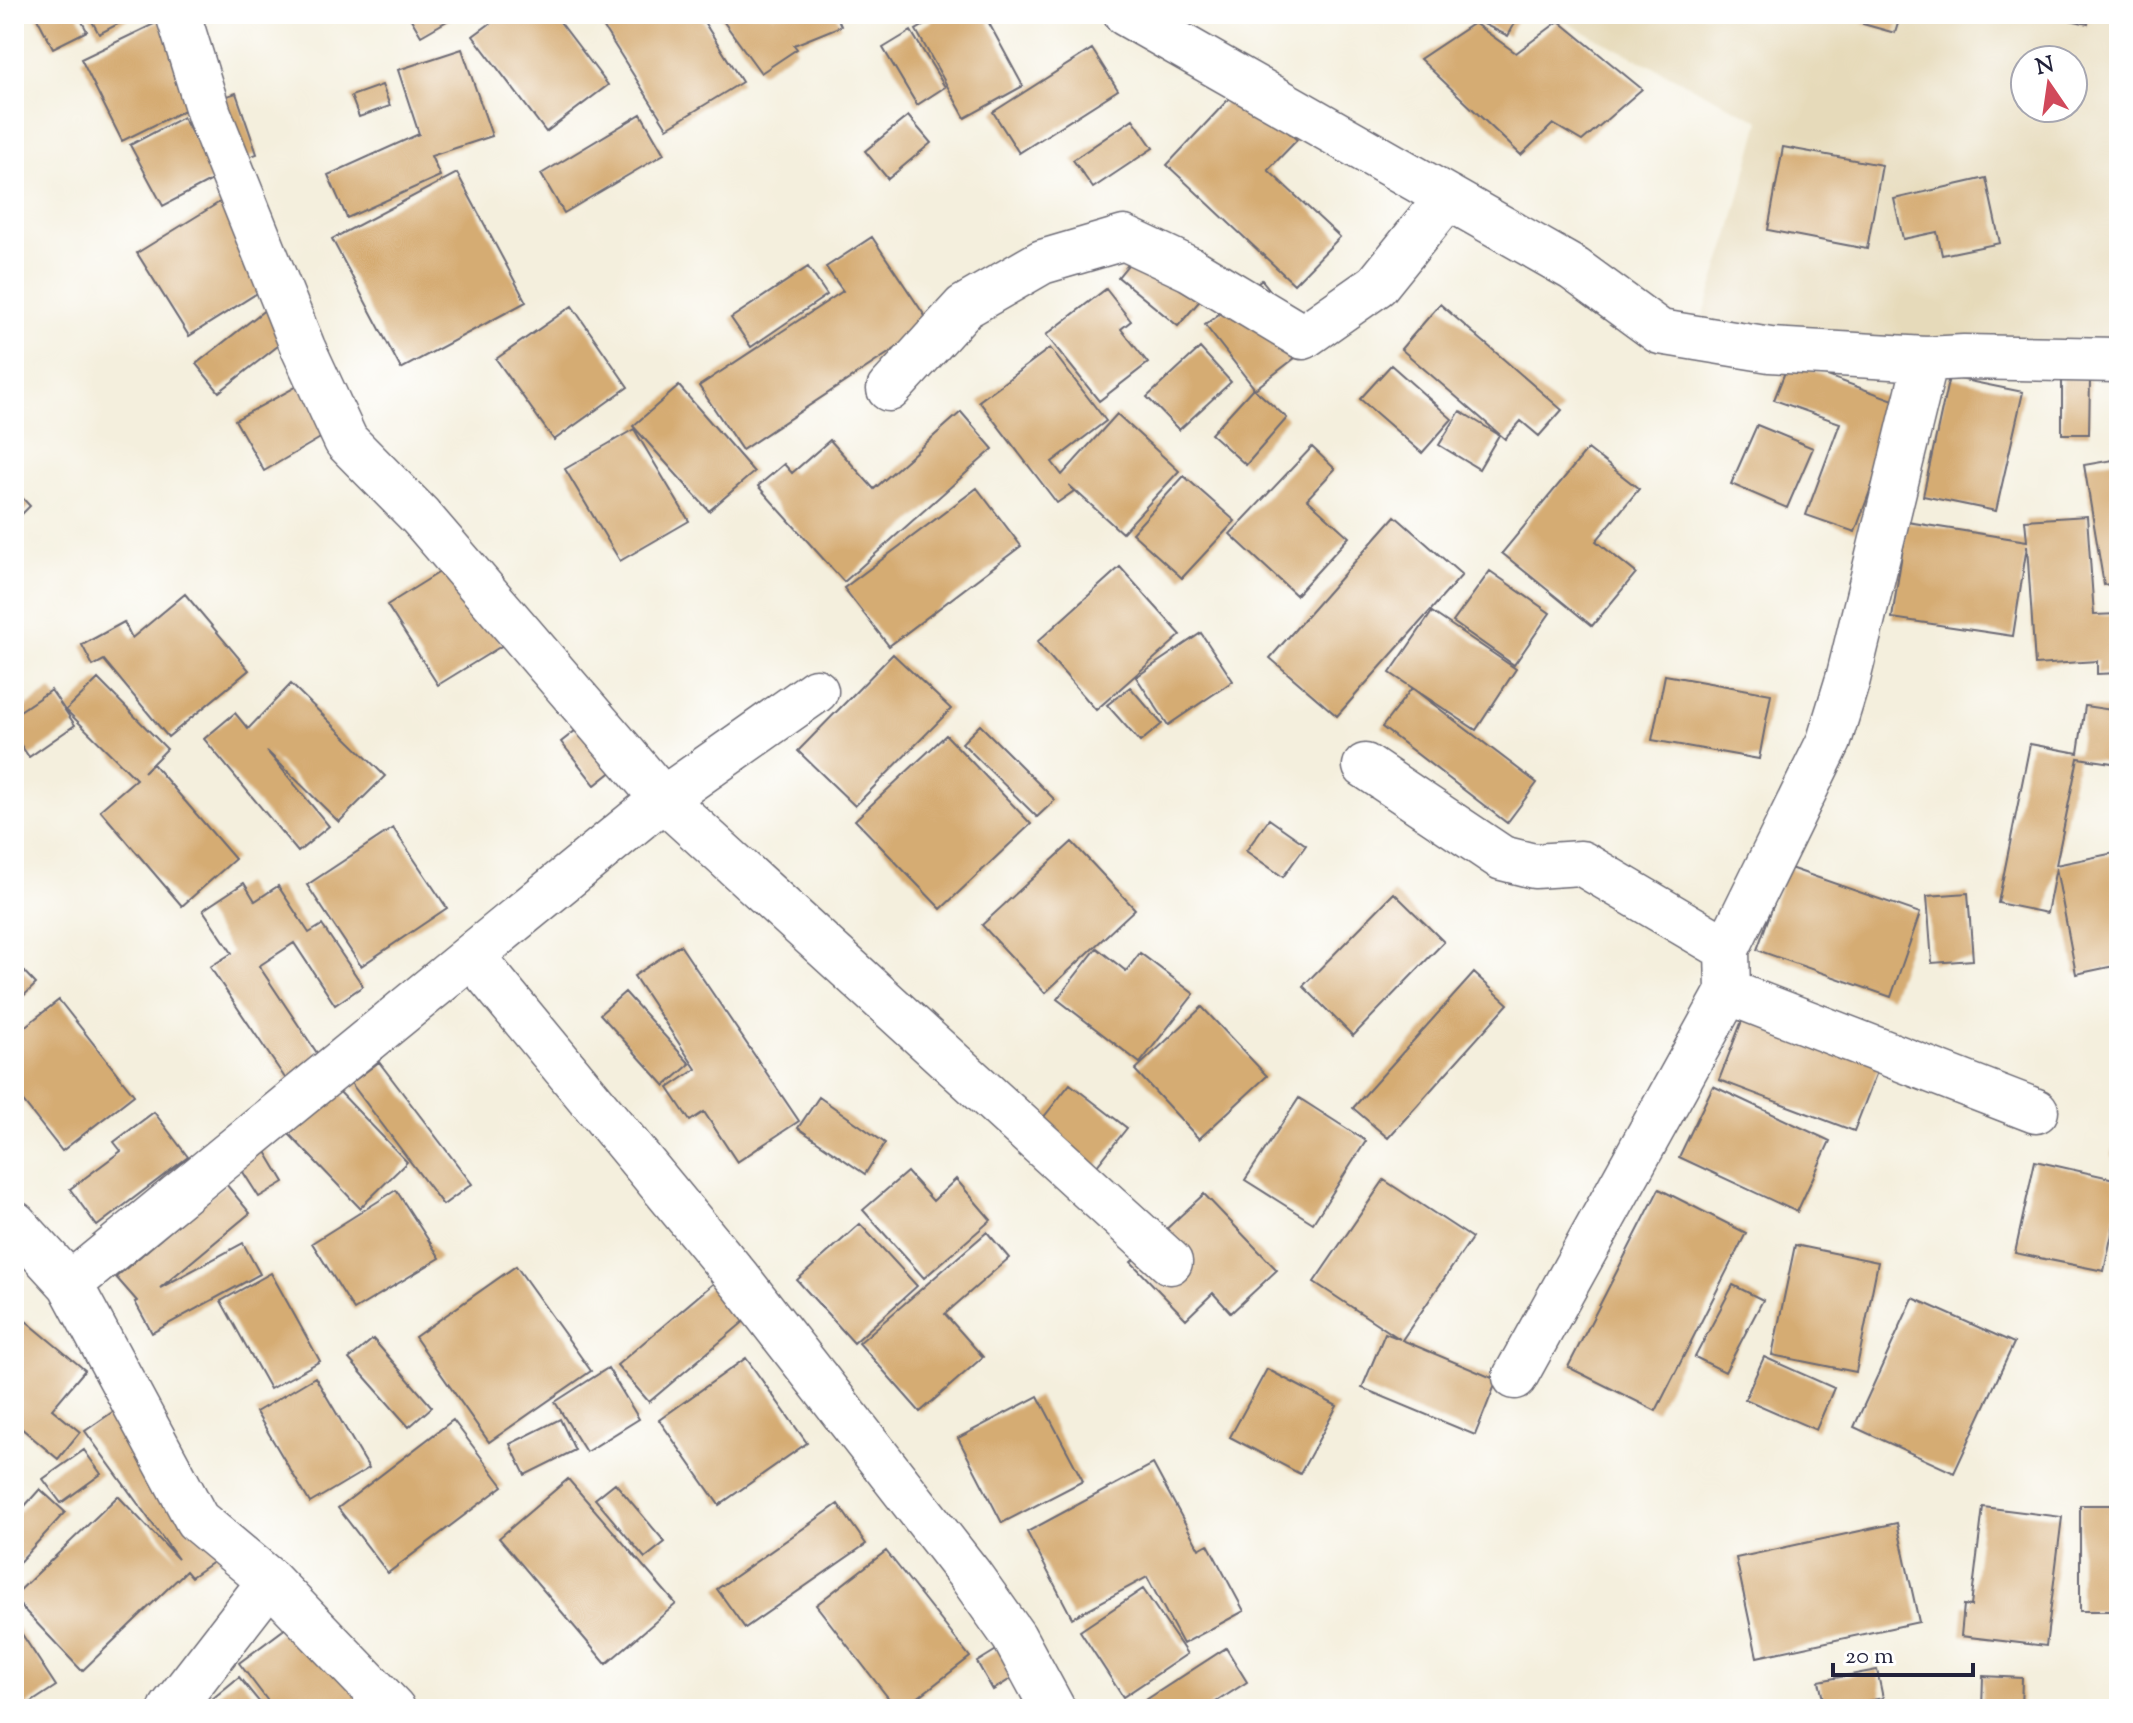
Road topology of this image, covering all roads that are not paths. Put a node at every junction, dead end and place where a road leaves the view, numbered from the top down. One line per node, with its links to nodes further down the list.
1 (178, 14): 9 (street)
2 (1126, 14): 3 (street)
3 (1448, 197): 4 (street); 6 (street)
4 (1926, 359): 5 (street); 10 (street)
5 (2119, 360)
6 (889, 389)
7 (816, 691): 9 (street)
8 (1365, 766): 10 (street)
9 (663, 799): 11 (street); 15 (street)
10 (1727, 949): 12 (street)
11 (472, 956): 16 (street); 21 (street)
12 (1728, 992): 13 (street); 17 (street)
13 (2036, 1111)
14 (14, 1223): 16 (street)
15 (1170, 1262)
16 (70, 1284): 18 (street)
17 (1515, 1377)
18 (270, 1581): 19 (street); 20 (street)
19 (171, 1709)
20 (393, 1709)
21 (1053, 1709)

